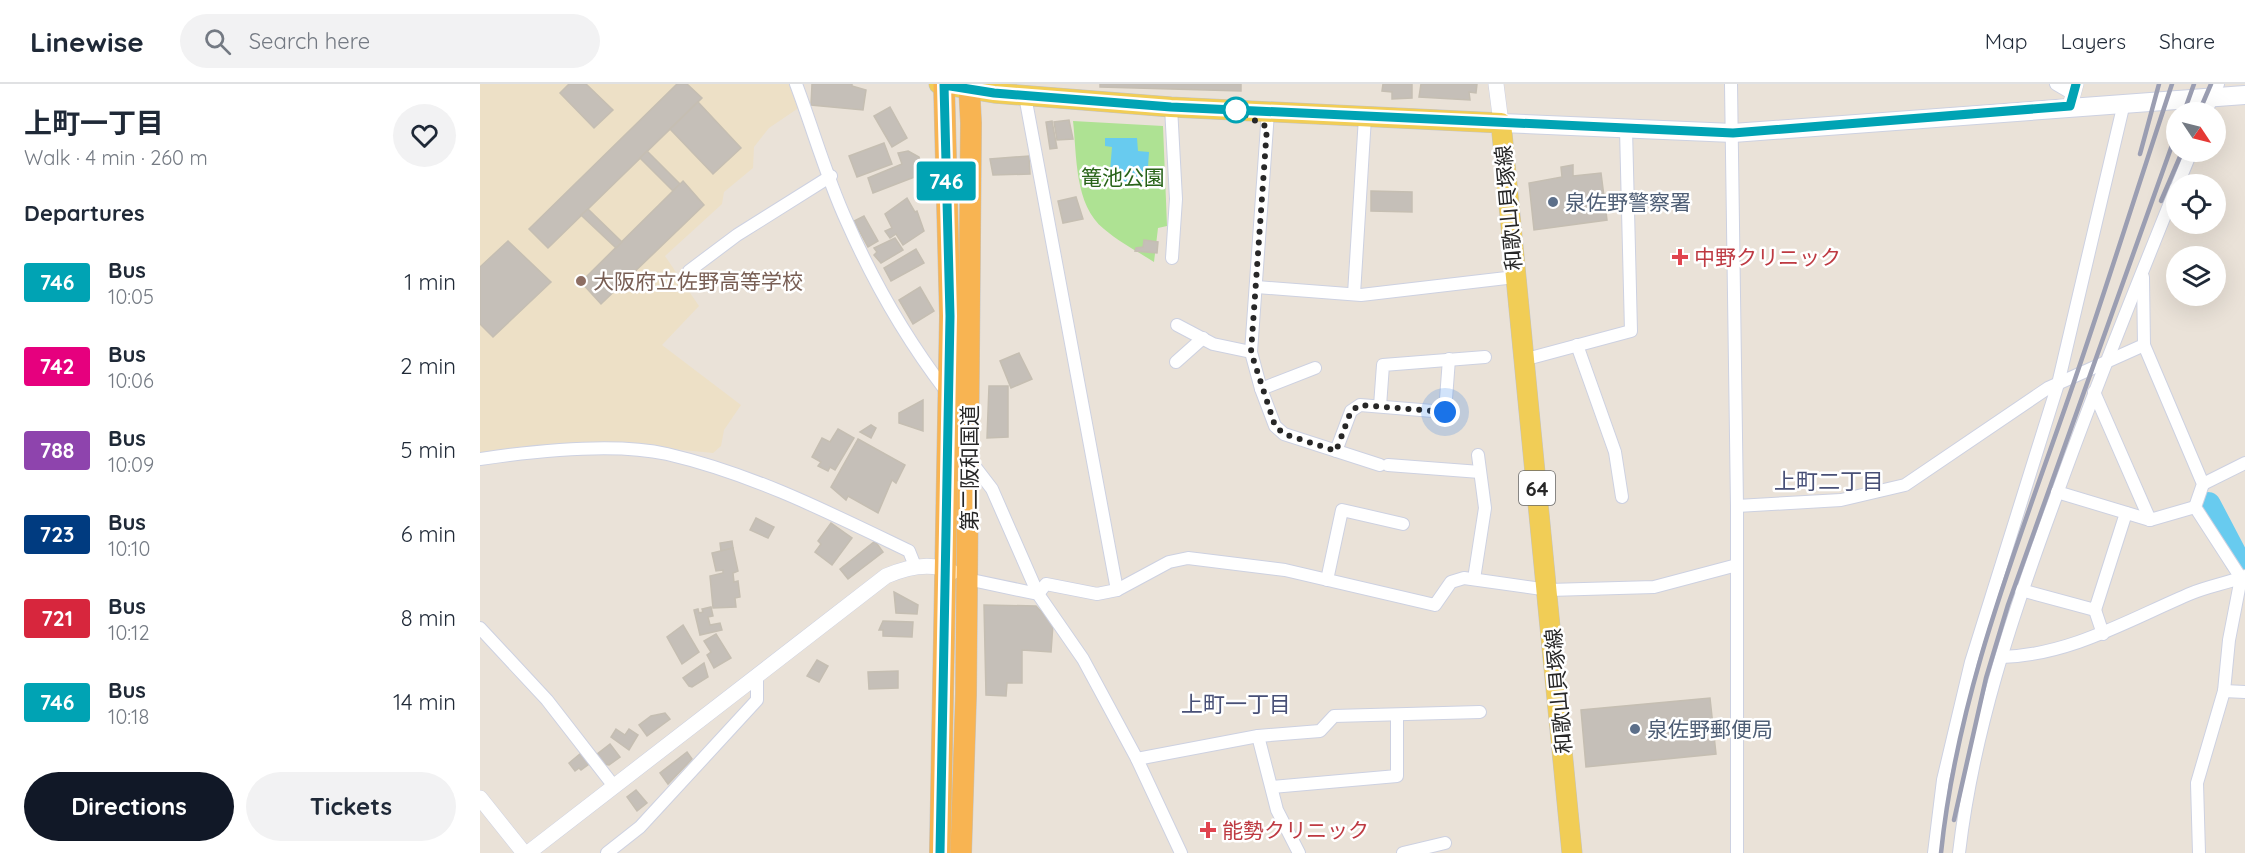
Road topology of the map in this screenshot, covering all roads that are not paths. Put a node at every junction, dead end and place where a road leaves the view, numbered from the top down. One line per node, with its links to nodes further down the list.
1 (796, 84): 18 (street)
2 (942, 84): 6 (main road, 和歌山貝塚線); 39 (highway, 第二阪和国道)
3 (1496, 84): 15 (street)
4 (1731, 84): 17 (street)
5 (2056, 84): 7 (street)
6 (969, 87): 9 (main road, 和歌山貝塚線); 44 (highway, 第二阪和国道)
7 (2073, 94): 11 (main road); 17 (main road)
8 (2245, 95): 10 (main road)
9 (1025, 96): 12 (main road, 和歌山貝塚線); 63 (street)
10 (2212, 98): 11 (main road)
11 (2124, 103): 37 (street)
12 (1171, 107): 13 (main road, 和歌山貝塚線); 20 (street)
13 (1268, 112): 14 (main road, 和歌山貝塚線); 24 (street)
14 (1365, 117): 15 (main road, 和歌山貝塚線); 25 (street)
15 (1501, 123): 16 (main road); 23 (main road, 和歌山貝塚線 / 64)
16 (1626, 129): 17 (main road); 28 (street)
17 (1733, 133): 51 (street)
18 (831, 176): 22 (street); 39 (street)
19 (2166, 213): 21 (street)
20 (1172, 258)
21 (2143, 270): 29 (street); 35 (street)
22 (690, 271)
23 (1515, 277): 25 (street); 33 (main road, 和歌山貝塚線 / 64)
24 (1257, 286): 25 (street); 30 (street)
25 (1354, 294)
26 (1177, 325): 27 (street)
27 (1203, 338): 30 (street); 34 (street)
28 (1577, 345): 33 (street); 50 (street)
29 (2144, 345): 35 (street); 48 (street)
30 (1251, 352): 38 (street)
31 (1485, 357): 32 (street)
32 (1449, 359): 41 (street); 41 (street)
33 (1523, 360): 64 (main road, 和歌山貝塚線 / 64)
34 (1176, 362)
35 (2105, 362): 37 (street); 40 (street)
36 (1315, 368): 38 (street)
37 (2058, 384): 51 (street); 91 (street)
38 (1261, 389): 42 (street)
39 (946, 391): 58 (highway, 第二阪和国道)
40 (2094, 392): 49 (street); 54 (street)
41 (1380, 406): 42 (street)
42 (1336, 451): 47 (street)
43 (1478, 455): 47 (street)
44 (969, 458): 60 (highway, 第二阪和国道); 66 (street)
45 (480, 459): 57 (street)
46 (2245, 463): 48 (street)
47 (1480, 472): 61 (street)
48 (2203, 484): 52 (street)
49 (2057, 492): 53 (street); 65 (street)
50 (1622, 497)
51 (1737, 506): 56 (street)
52 (2195, 507): 54 (street); 59 (street)
53 (2126, 513): 54 (street); 67 (street)
54 (2151, 520)
55 (1403, 524): 62 (street)
56 (1737, 565): 64 (street); 90 (street)
57 (915, 566): 58 (street); 71 (street)
58 (945, 568): 60 (street); 84 (highway, 第二阪和国道)
59 (2243, 577): 69 (street); 72 (street)
60 (968, 579): 66 (street); 85 (highway, 第二阪和国道)
61 (1474, 579): 62 (street); 64 (street)
62 (1327, 580): 63 (street)
63 (1117, 590): 66 (street)
64 (1549, 590): 89 (main road, 和歌山貝塚線 / 64)
65 (2022, 590): 67 (street); 70 (street)
66 (1038, 594): 77 (street)
67 (2095, 610): 69 (street)
68 (480, 628): 78 (street)
69 (2103, 634): 70 (street)
70 (2002, 657): 92 (street)
71 (757, 675): 78 (street); 83 (street)
72 (2224, 691): 73 (street); 93 (street)
73 (2245, 692)
74 (1480, 712): 75 (street)
75 (1397, 715): 76 (street); 79 (street)
76 (1258, 736): 77 (street); 79 (street)
77 (1137, 759): 86 (street)
78 (613, 785): 82 (street)
79 (1272, 787): 87 (street)
80 (480, 798): 82 (street)
81 (1445, 843): 88 (street)
82 (526, 853)
83 (607, 853)
84 (940, 853)
85 (961, 853)
86 (1181, 853)
87 (1299, 853)
88 (1403, 853)
89 (1572, 853)
90 (1737, 853)
91 (1934, 853)
92 (1959, 853)
93 (2199, 853)

